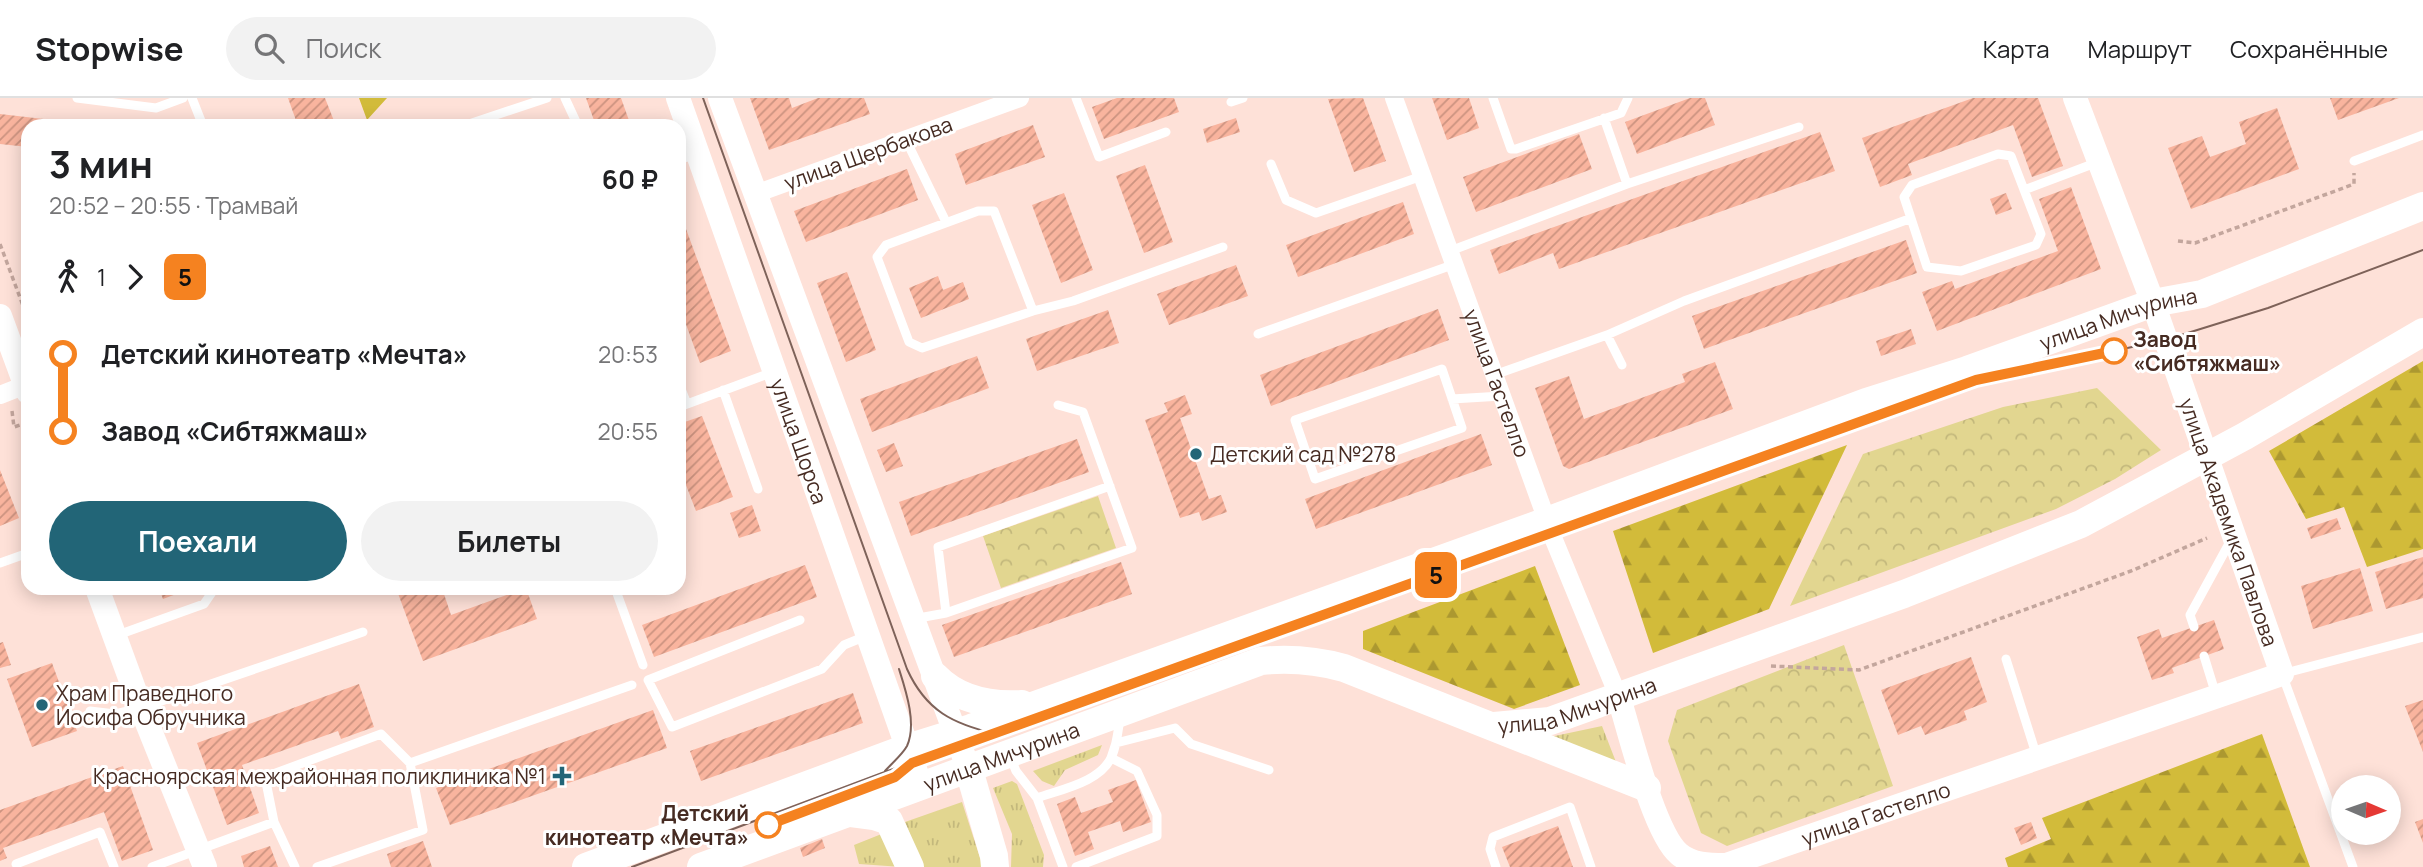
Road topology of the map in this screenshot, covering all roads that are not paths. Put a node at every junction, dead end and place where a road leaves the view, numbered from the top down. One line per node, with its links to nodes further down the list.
1 (77, 98): 2 (lane)
2 (183, 98)
3 (192, 98): 17 (lane)
4 (547, 98): 18 (lane)
5 (565, 98): 19 (lane)
6 (678, 98): 20 (main road, улица Щорса)
7 (720, 98): 32 (main road, улица Щорса)
8 (1020, 98): 24 (street, улица Щербакова)
9 (1076, 98): 22 (lane)
10 (1243, 98): 15 (lane)
11 (1394, 98): 29 (street, улица Гастелло)
12 (1493, 98): 16 (lane)
13 (1628, 98): 16 (lane)
14 (2075, 98): 27 (main road, улица Академика Павлова)
15 (1231, 102)
16 (1604, 118): 30 (lane)
17 (200, 119)
18 (484, 119)
19 (575, 119)
20 (682, 119)
21 (1799, 127): 30 (lane)
22 (1166, 132)
23 (2423, 135): 26 (lane)
24 (906, 140): 32 (street, улица Щербакова); 35 (lane)
25 (688, 152): 46 (main road, улица Щорса)
26 (2354, 161)
27 (2099, 162): 31 (lane); 38 (main road, улица Академика Павлова)
28 (1271, 164): 29 (lane)
29 (1422, 176): 37 (street, улица Гастелло)
30 (1627, 184): 37 (lane)
31 (2024, 190): 34 (lane); 34 (lane)
32 (755, 194): 66 (main road, улица Щорса)
33 (2423, 206): 38 (main road, улица Мичурина)
34 (1909, 219): 43 (lane)
35 (946, 222): 39 (lane); 39 (lane)
36 (1223, 247): 39 (lane)
37 (1453, 258): 42 (lane); 47 (street, улица Гастелло)
38 (2153, 303): 57 (main road, улица Мичурина); 58 (main road, улица Академика Павлова)
39 (1033, 311)
40 (0, 316): 45 (main road)
41 (2423, 332): 79 (main road, улица Мичурина)
42 (1258, 334)
43 (1607, 335): 44 (lane); 47 (lane)
44 (1622, 365)
45 (21, 371)
46 (775, 372): 49 (lane); 69 (main road, улица Щорса)
47 (1494, 374): 51 (street, улица Гастелло)
48 (21, 389): 50 (street)
49 (723, 390): 53 (lane); 56 (lane)
50 (0, 395)
51 (1502, 396): 52 (lane); 57 (street, улица Гастелло)
52 (1452, 399): 52 (lane)
53 (686, 405)
54 (1058, 405): 55 (lane)
55 (1110, 486): 64 (lane); 64 (lane)
56 (758, 489)
57 (1547, 520): 79 (street, улица Гастелло); 80 (main road, улица Мичурина)
58 (2233, 535): 67 (lane); 75 (main road, улица Академика Павлова)
59 (21, 556): 60 (lane)
60 (0, 563)
61 (99, 595): 70 (main road)
62 (210, 595): 70 (lane)
63 (618, 595): 74 (lane)
64 (946, 613): 66 (lane)
65 (800, 620): 69 (lane)
66 (912, 620): 76 (main road, улица Щорса)
67 (2194, 627)
68 (363, 632): 81 (lane)
69 (867, 635): 87 (main road, улица Щорса)
70 (114, 636): 81 (main road)
71 (2423, 637): 75 (lane)
72 (2204, 656): 78 (lane)
73 (2006, 659): 90 (lane)
74 (643, 665)
75 (2282, 674): 78 (main road, улица Гастелло); 114 (lane, улица Академика Павлова)
76 (934, 676): 80 (main road); 85 (main road, улица Щорса)
77 (632, 685): 91 (lane)
78 (2216, 696): 90 (main road, улица Гастелло)
79 (1619, 698): 84 (main road, улица Мичурина); 95 (main road, улица Гастелло)
80 (1039, 703): 85 (main road, улица Мичурина)
81 (141, 708): 82 (lane); 99 (main road)
82 (90, 710)
83 (1121, 712): 84 (main road, улица Мичурина); 86 (lane); 88 (main road, улица Мичурина)
84 (1494, 726): 95 (main road)
85 (956, 732): 87 (main road, улица Мичурина); 92 (main road, улица Щорса)
86 (1116, 743): 89 (lane); 93 (lane)
87 (907, 748): 94 (main road, улица Щорса); 107 (main road, улица Мичурина)
88 (1009, 754): 92 (main road, улица Мичурина); 96 (lane)
89 (1111, 758): 96 (lane); 111 (lane)
90 (2037, 758): 100 (main road, улица Гастелло)
91 (410, 763): 98 (lane); 106 (lane)
92 (969, 769): 94 (main road, улица Мичурина); 109 (main road)
93 (1269, 770)
94 (921, 786): 97 (main road, улица Мичурина)
95 (1647, 788): 100 (main road, улица Гастелло)
96 (1037, 799): 110 (lane)
97 (851, 813): 102 (main road, улица Мичурина); 108 (main road)
98 (274, 822): 99 (lane); 105 (lane)
99 (202, 858): 104 (lane)
100 (1748, 863)
101 (16, 864): 103 (lane)
102 (719, 864)
103 (114, 867)
104 (152, 867)
105 (295, 867)
106 (317, 867)
107 (586, 867)
108 (910, 867)
109 (995, 867)
110 (1063, 867)
111 (1076, 867)
112 (1496, 867): 113 (lane)
113 (1591, 867)
114 (2353, 867)

